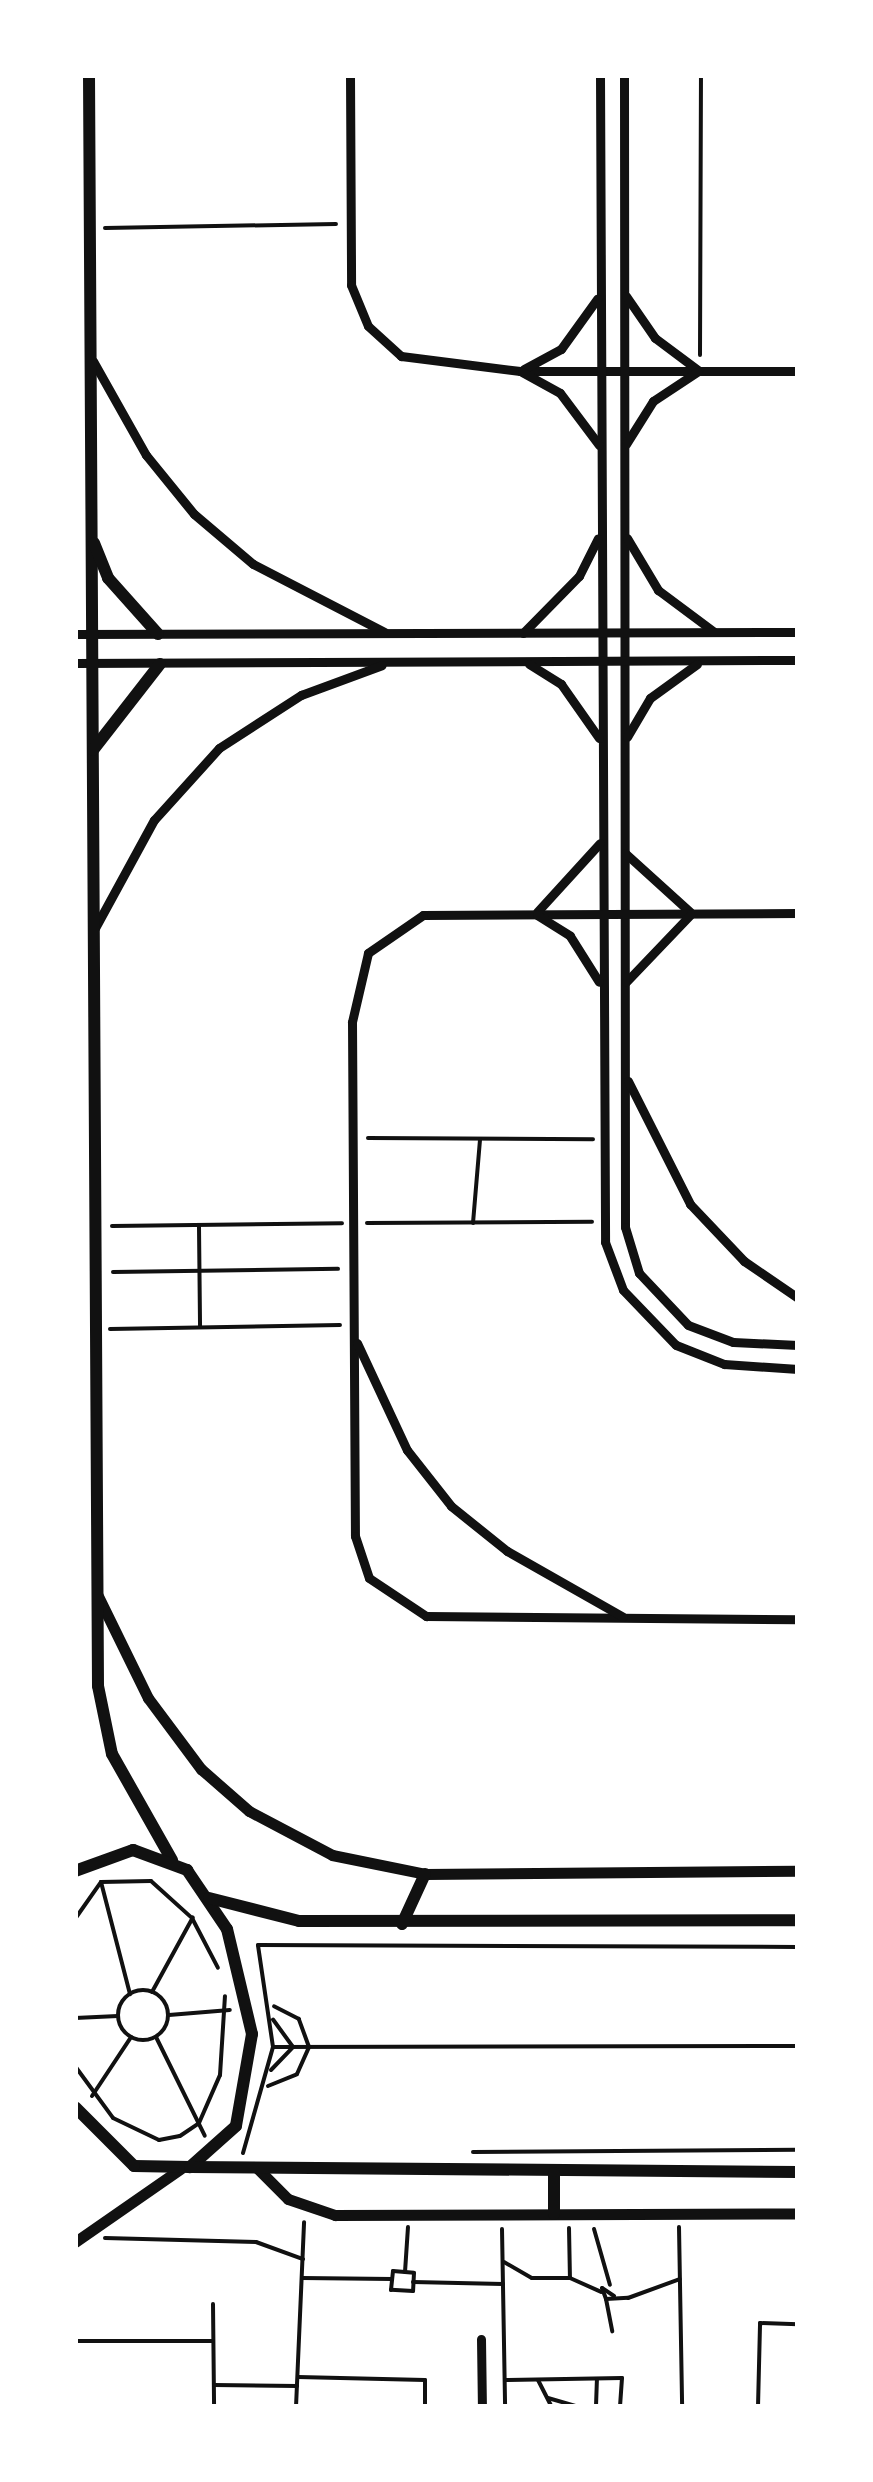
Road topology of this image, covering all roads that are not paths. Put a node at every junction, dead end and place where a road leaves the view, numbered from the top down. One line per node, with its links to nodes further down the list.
1 (89, 75): 7 (main road)
2 (350, 75): 8 (street)
3 (600, 75): 5 (street)
4 (624, 75): 6 (street)
5 (600, 292): 8 (street); 9 (street)
6 (624, 292): 10 (street); 11 (street)
7 (90, 355): 17 (main road); 26 (street)
8 (520, 370): 9 (street); 14 (street)
9 (600, 370): 10 (street); 14 (street)
10 (624, 370): 11 (street); 13 (street)
11 (700, 371): 12 (street); 13 (street)
12 (798, 371)
13 (624, 449): 15 (street)
14 (601, 450): 16 (street)
15 (624, 530): 18 (street); 22 (street)
16 (601, 531): 20 (street); 21 (street)
17 (91, 533): 24 (main road); 25 (main road)
18 (715, 632): 19 (street); 22 (street)
19 (798, 632)
20 (523, 633): 21 (street); 26 (street)
21 (600, 633): 22 (street); 29 (street)
22 (624, 633): 30 (street)
23 (75, 634): 24 (street)
24 (90, 634): 25 (street); 34 (main road)
25 (158, 634): 26 (street)
26 (386, 634)
27 (716, 660): 28 (street); 30 (street); 37 (street)
28 (798, 660)
29 (600, 661): 30 (street); 32 (street); 36 (street)
30 (624, 661): 37 (street)
31 (392, 662): 32 (street); 35 (street); 46 (street)
32 (522, 662): 36 (street)
33 (75, 664): 34 (street)
34 (90, 664): 35 (street); 38 (main road)
35 (160, 664): 38 (main road)
36 (601, 744): 39 (street)
37 (624, 744): 40 (street)
38 (92, 752): 46 (main road)
39 (601, 840): 43 (street); 44 (street)
40 (625, 853): 41 (street); 45 (street)
41 (692, 913): 42 (street); 45 (street); 47 (street)
42 (798, 913)
43 (534, 914): 44 (street); 48 (street); 51 (street)
44 (602, 914): 45 (street); 48 (street)
45 (624, 914): 47 (street)
46 (91, 934): 54 (main road)
47 (626, 982): 49 (street)
48 (601, 990): 53 (street)
49 (625, 1075): 50 (street); 52 (street)
50 (798, 1298)
51 (354, 1330): 55 (street); 55 (street)
52 (798, 1345)
53 (798, 1368)
54 (94, 1588): 57 (main road); 60 (street)
55 (625, 1618): 56 (street)
56 (798, 1619)
57 (172, 1860): 58 (main road); 61 (main road)
58 (75, 1871)
59 (798, 1871): 60 (street)
60 (425, 1874): 63 (main road)
61 (208, 1895): 63 (main road); 66 (main road)
62 (798, 1920): 63 (main road)
63 (402, 1924)
64 (77, 2110): 66 (main road)
65 (256, 2167): 66 (main road); 68 (main road); 70 (street)
66 (185, 2168): 71 (street)
67 (798, 2172): 68 (main road)
68 (554, 2173): 70 (main road)
69 (798, 2213): 70 (street)
70 (561, 2214)
71 (78, 2239)
72 (481, 2339): 73 (street)
73 (482, 2407)

